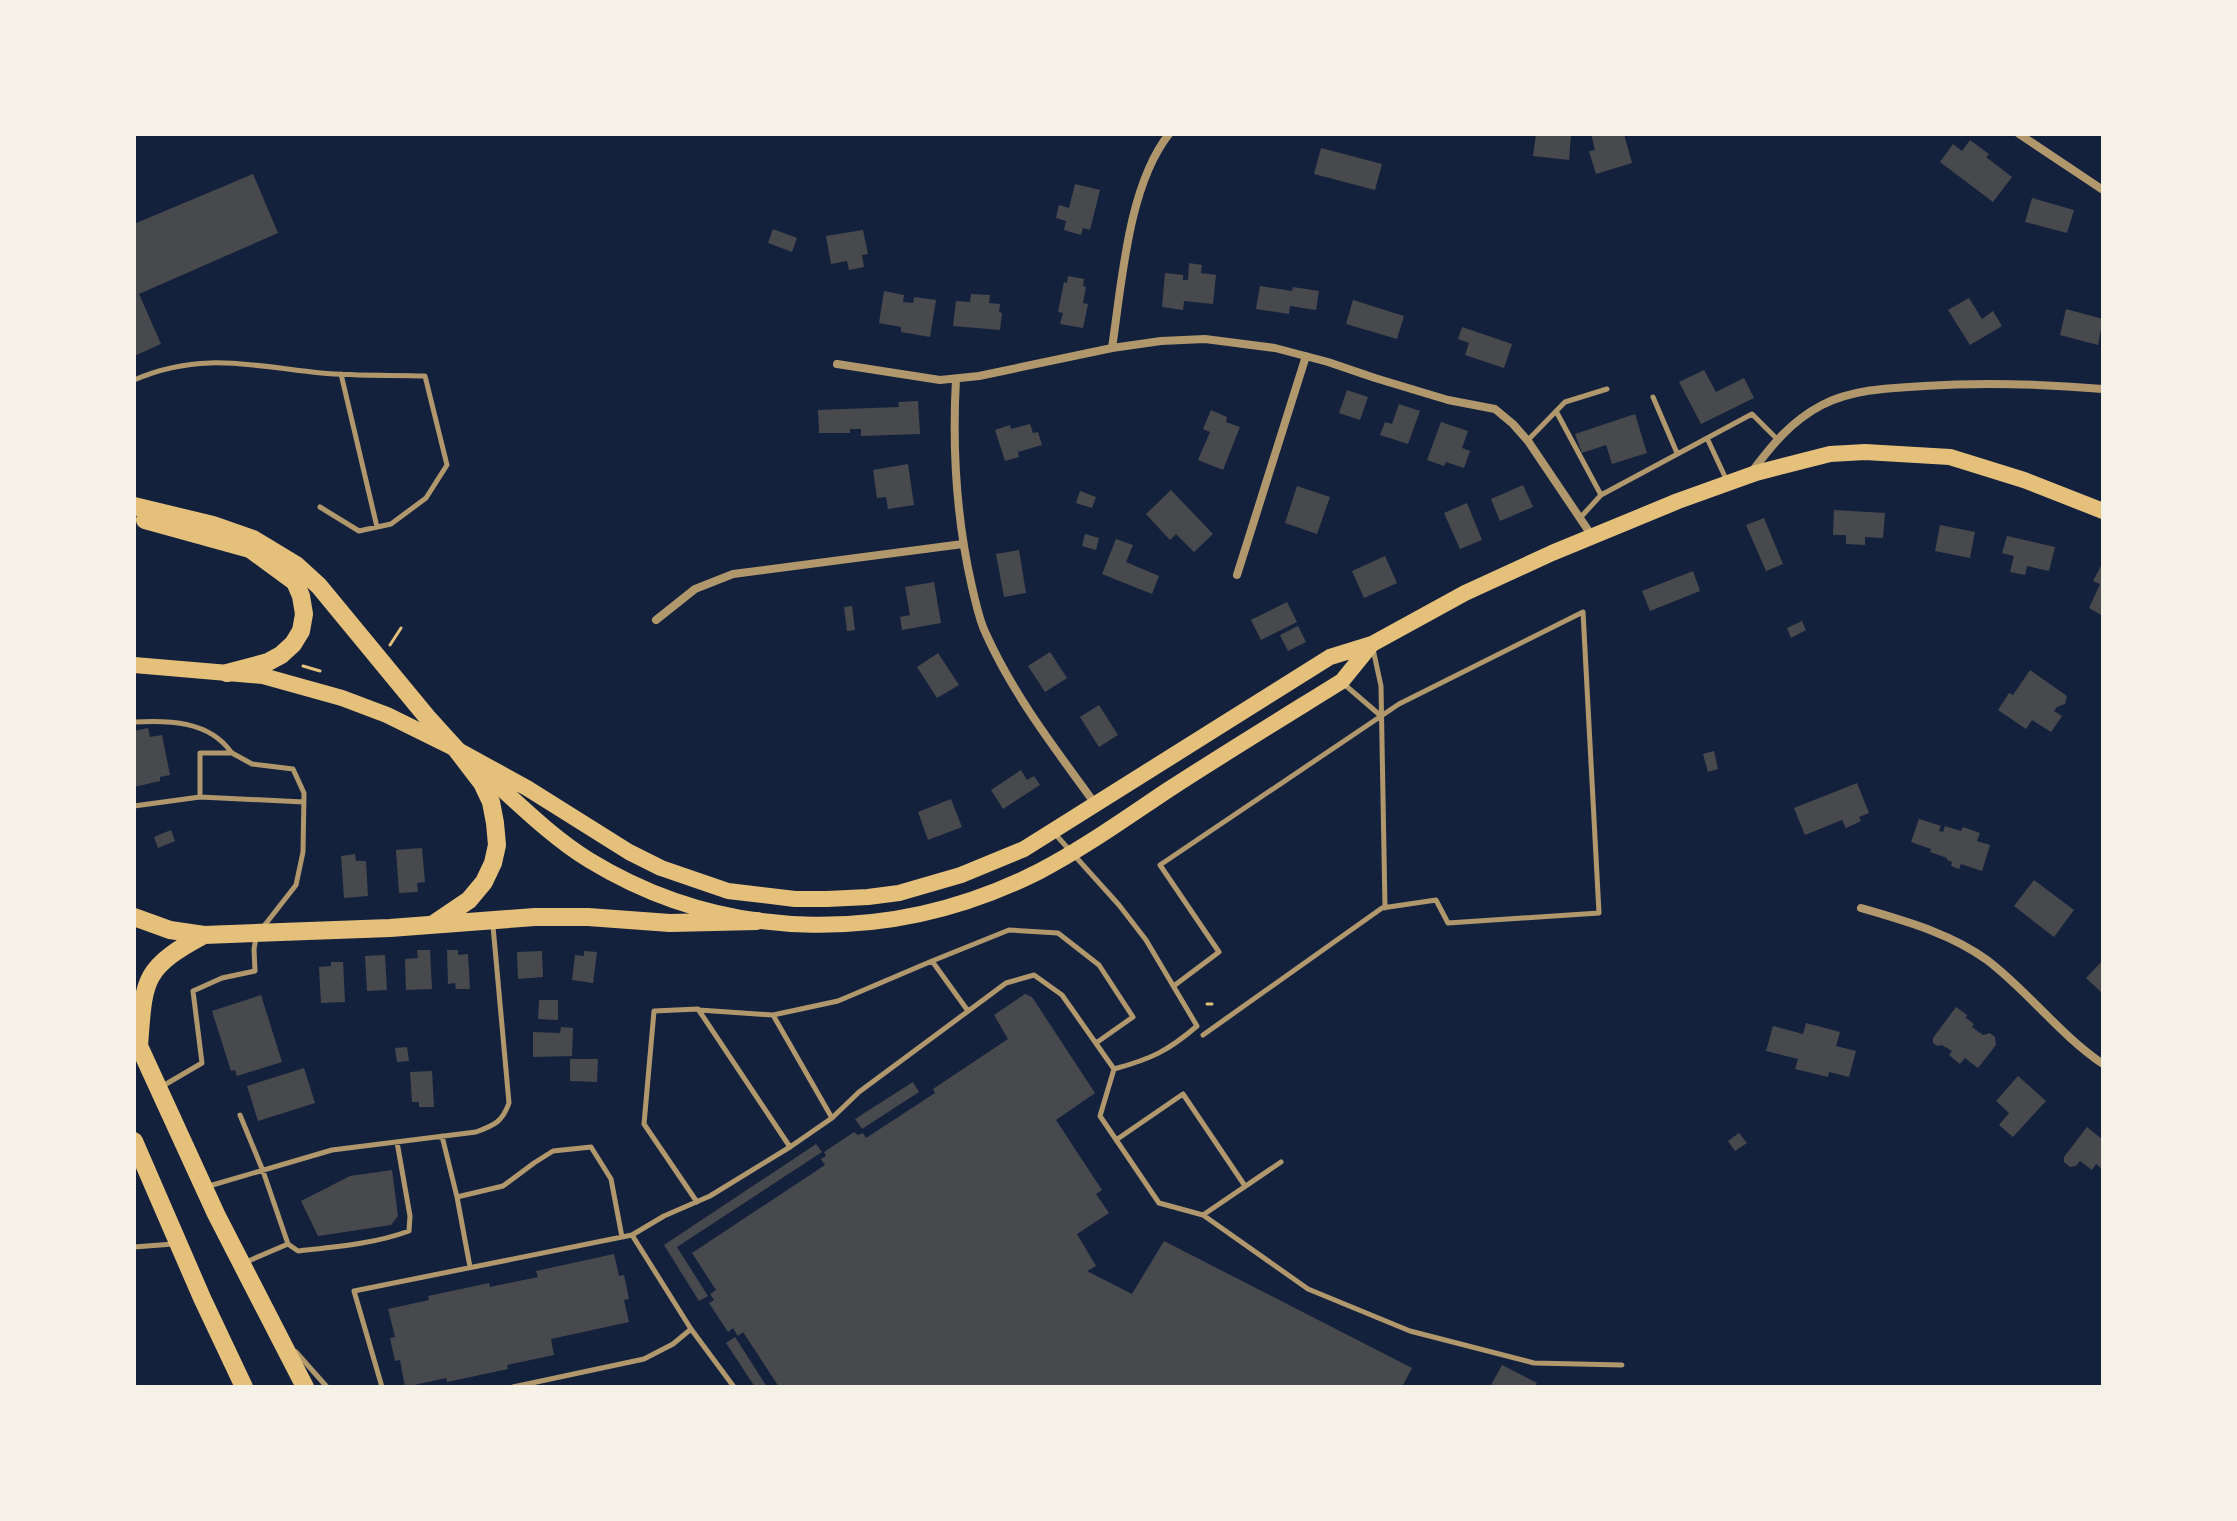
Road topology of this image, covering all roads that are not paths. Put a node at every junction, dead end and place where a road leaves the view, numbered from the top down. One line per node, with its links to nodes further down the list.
1 (1169, 134): 4 (street)
2 (2019, 134): 3 (street)
3 (2103, 190)
4 (1112, 348): 5 (street); 8 (street)
5 (1306, 356): 16 (street); 29 (street)
6 (837, 364): 8 (street)
7 (341, 374): 9 (lane); 26 (lane); 26 (lane)
8 (956, 379): 28 (street)
9 (134, 380)
10 (1607, 389): 13 (lane)
11 (2103, 389): 15 (street)
12 (1653, 397): 17 (lane)
13 (1556, 411): 16 (lane); 20 (lane)
14 (1707, 438): 15 (lane); 17 (lane); 19 (lane)
15 (1777, 439): 18 (street)
16 (1528, 441): 25 (street)
17 (1677, 453): 20 (lane)
18 (1749, 475): 19 (main road); 23 (main road)
19 (1728, 482): 27 (main road)
20 (1601, 495): 25 (lane)
21 (134, 506): 37 (highway)
22 (320, 507): 26 (lane)
23 (2103, 511)
24 (134, 518): 33 (highway)
25 (1580, 518): 27 (street)
26 (377, 527)
27 (1593, 536): 31 (main road)
28 (963, 544): 30 (street); 41 (street)
29 (1237, 575)
30 (656, 620)
31 (1372, 644): 34 (main road); 35 (lane); 41 (main road)
32 (134, 665): 33 (main road)
33 (227, 673): 37 (main road)
34 (1342, 681): 35 (lane); 44 (main road)
35 (1381, 716): 45 (lane); 45 (lane); 54 (lane)
36 (134, 722): 38 (lane)
37 (456, 749): 43 (main road); 49 (main road); 50 (highway)
38 (232, 753): 39 (lane); 40 (lane)
39 (200, 797): 40 (lane); 42 (lane)
40 (304, 802): 51 (lane)
41 (1096, 805): 43 (main road)
42 (134, 806)
43 (1052, 831): 44 (lane)
44 (1072, 852): 49 (main road); 54 (lane)
45 (1385, 908): 58 (lane)
46 (1861, 908): 61 (street)
47 (134, 917): 52 (highway)
48 (492, 921): 49 (highway); 50 (highway); 66 (lane)
49 (757, 921)
50 (435, 923): 51 (highway)
51 (257, 934): 52 (highway); 63 (lane)
52 (204, 935): 59 (highway)
53 (932, 961): 56 (lane); 57 (lane); 60 (lane)
54 (1175, 985): 62 (lane)
55 (698, 1009): 57 (lane); 70 (lane); 76 (lane)
56 (968, 1011): 60 (lane); 65 (lane)
57 (773, 1015): 65 (lane)
58 (1203, 1035)
59 (136, 1041): 63 (highway)
60 (1096, 1043): 62 (lane)
61 (2103, 1064)
62 (1114, 1069): 67 (lane)
63 (157, 1089): 74 (highway)
64 (240, 1115): 72 (lane)
65 (832, 1118): 70 (lane)
66 (442, 1136): 69 (lane); 75 (lane)
67 (1116, 1140): 73 (lane); 77 (lane)
68 (134, 1141): 80 (highway)
69 (397, 1142): 72 (lane); 81 (lane)
70 (790, 1147): 76 (lane)
71 (1281, 1162): 73 (lane)
72 (263, 1171): 74 (lane); 81 (lane)
73 (1245, 1186): 77 (lane)
74 (203, 1188): 83 (highway)
75 (457, 1197): 79 (lane); 84 (lane)
76 (697, 1202): 78 (lane)
77 (1203, 1215): 87 (lane)
78 (632, 1235): 79 (lane); 86 (lane)
79 (622, 1237): 84 (lane)
80 (178, 1243): 82 (lane); 88 (highway)
81 (288, 1244): 83 (lane)
82 (134, 1247)
83 (242, 1264): 85 (highway)
84 (470, 1267): 91 (lane)
85 (275, 1329): 89 (highway); 90 (lane)
86 (691, 1329): 92 (lane); 93 (lane)
87 (1622, 1365)
88 (240, 1385)
89 (305, 1387)
90 (327, 1387)
91 (382, 1387)
92 (513, 1387)
93 (734, 1387)

